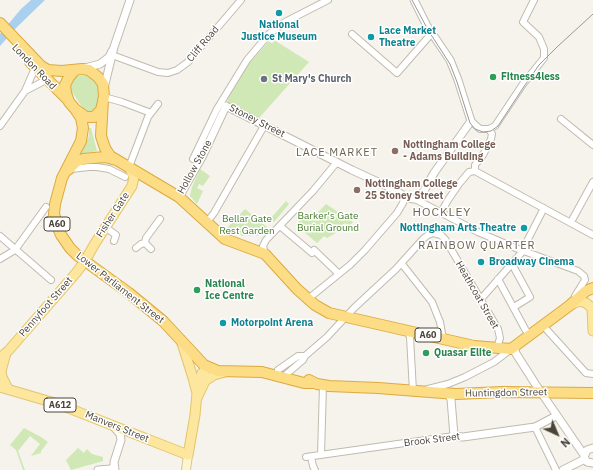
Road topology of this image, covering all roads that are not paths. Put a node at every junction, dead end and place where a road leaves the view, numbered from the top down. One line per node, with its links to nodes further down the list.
1 (130, 0): 9 (street)
2 (241, 0): 9 (street, Cliff Road)
3 (328, 0): 16 (street)
4 (414, 0): 7 (street)
5 (534, 0): 23 (street)
6 (4, 31): 10 (highway, London Road / A60); 11 (highway, London Road / A60)
7 (432, 33): 8 (street); 20 (street)
8 (352, 34)
9 (113, 51): 11 (street); 14 (street)
10 (35, 68): 12 (highway, London Road / A60); 13 (street)
11 (78, 70): 14 (highway, A60); 17 (highway, A60)
12 (46, 80): 13 (street); 17 (highway, London Road / A60)
13 (25, 91): 21 (street)
14 (103, 96): 17 (highway, A60); 18 (street); 26 (highway, A60)
15 (158, 104): 18 (street)
16 (224, 104): 22 (street, Stoney Street); 25 (street); 33 (street, Hollow Stone)
17 (72, 106): 31 (highway, Lower Parliament Street / A60)
18 (151, 113): 30 (street)
19 (561, 119): 24 (street)
20 (471, 121): 23 (street); 35 (street)
21 (0, 126)
22 (264, 126): 27 (street, Stoney Street); 40 (street)
23 (489, 129): 29 (street)
24 (593, 145)
25 (193, 159)
26 (118, 161): 28 (highway); 30 (highway, A60)
27 (337, 162): 34 (street, Stoney Street); 42 (street)
28 (69, 169): 30 (street); 31 (highway)
29 (475, 171): 37 (street); 38 (street)
30 (127, 172): 33 (highway, Hollow Stone / A60); 43 (main road, Fisher Gate / A612)
31 (62, 178): 56 (highway, Lower Parliament Street / A60)
32 (593, 182): 41 (street)
33 (179, 197): 40 (highway, A60)
34 (404, 198): 35 (street); 59 (street)
35 (415, 199): 38 (street)
36 (46, 206): 51 (street)
37 (544, 208): 41 (street); 52 (street)
38 (442, 213): 52 (street)
39 (160, 219): 47 (street)
40 (207, 222): 54 (highway, A60)
41 (571, 222): 44 (street)
42 (280, 226): 53 (street); 54 (street)
43 (105, 227): 46 (street); 56 (main road, Fisher Gate / A612)
44 (593, 235)
45 (0, 236): 51 (street)
46 (114, 241)
47 (145, 244): 49 (street); 50 (street)
48 (319, 244): 53 (street)
49 (136, 248)
50 (151, 249)
51 (15, 250): 55 (street); 61 (street)
52 (523, 251): 58 (street); 65 (street, Lower Parliament Street)
53 (312, 253): 59 (street)
54 (265, 254): 63 (highway, A60)
55 (0, 259)
56 (85, 261): 74 (highway, Lower Parliament Street / A60); 78 (main road, Pennyfoot Street / A612)
57 (402, 264): 64 (street, Heathcoat Street); 68 (street); 73 (street)
58 (512, 264): 60 (street); 67 (street)
59 (339, 274): 63 (street)
60 (498, 279): 64 (street); 67 (street)
61 (51, 280)
62 (593, 288): 65 (highway, Lower Parliament Street)
63 (308, 299): 68 (highway, A60)
64 (481, 299): 76 (street, Heathcoat Street)
65 (569, 306): 66 (main road); 72 (highway, Lower Parliament Street)
66 (593, 306): 71 (main road)
67 (514, 307): 72 (street)
68 (346, 317): 70 (highway, A60); 77 (street)
69 (547, 330): 83 (street)
70 (407, 331): 73 (highway, A60); 87 (street)
71 (593, 331)
72 (530, 336): 75 (highway, Lower Parliament Street)
73 (443, 339): 76 (highway, A60)
74 (181, 340): 79 (highway, Lower Parliament Street / A60); 86 (main road)
75 (514, 347): 76 (highway, A60); 87 (street, Lower Parliament Street); 88 (street)
76 (497, 348)
77 (305, 356): 82 (street); 82 (street)
78 (2, 359): 85 (main road, Pennyfoot Street / A612)
79 (208, 367): 80 (highway, A60); 81 (highway, Lower Parliament Street / A60); 86 (main road)
80 (243, 371): 81 (highway, Lower Parliament Street / A60); 82 (highway, Lower Parliament Street / A60)
81 (225, 372): 91 (main road)
82 (283, 373): 84 (highway, Lower Parliament Street / A60)
83 (593, 374)
84 (318, 384): 87 (highway, Lower Parliament Street / A60); 100 (street)
85 (4, 388): 93 (main road, Manvers Street / A612)
86 (196, 389): 91 (main road)
87 (416, 391): 90 (highway, Huntingdon Street / A60)
88 (541, 392): 89 (highway, Huntingdon Street / A60); 90 (highway, Huntingdon Street / A60); 92 (street)
89 (593, 393)
90 (448, 394): 96 (street)
91 (197, 400): 99 (main road)
92 (556, 416): 94 (street, Brook Street); 101 (street)
93 (112, 424): 95 (main road, Manvers Street / A612); 97 (street)
94 (535, 428): 96 (street, Brook Street); 106 (street)
95 (134, 434): 97 (street); 99 (main road, Manvers Street / A612)
96 (454, 436): 100 (street, Brook Street)
97 (121, 440): 102 (street)
98 (593, 448): 101 (street)
99 (188, 455): 104 (main road)
100 (321, 455): 105 (street, Brook Street)
101 (587, 460): 107 (street); 108 (street)
102 (114, 468): 103 (street)
103 (98, 470)
104 (186, 470)
105 (315, 470)
106 (556, 470)
107 (563, 470)
108 (591, 470)

